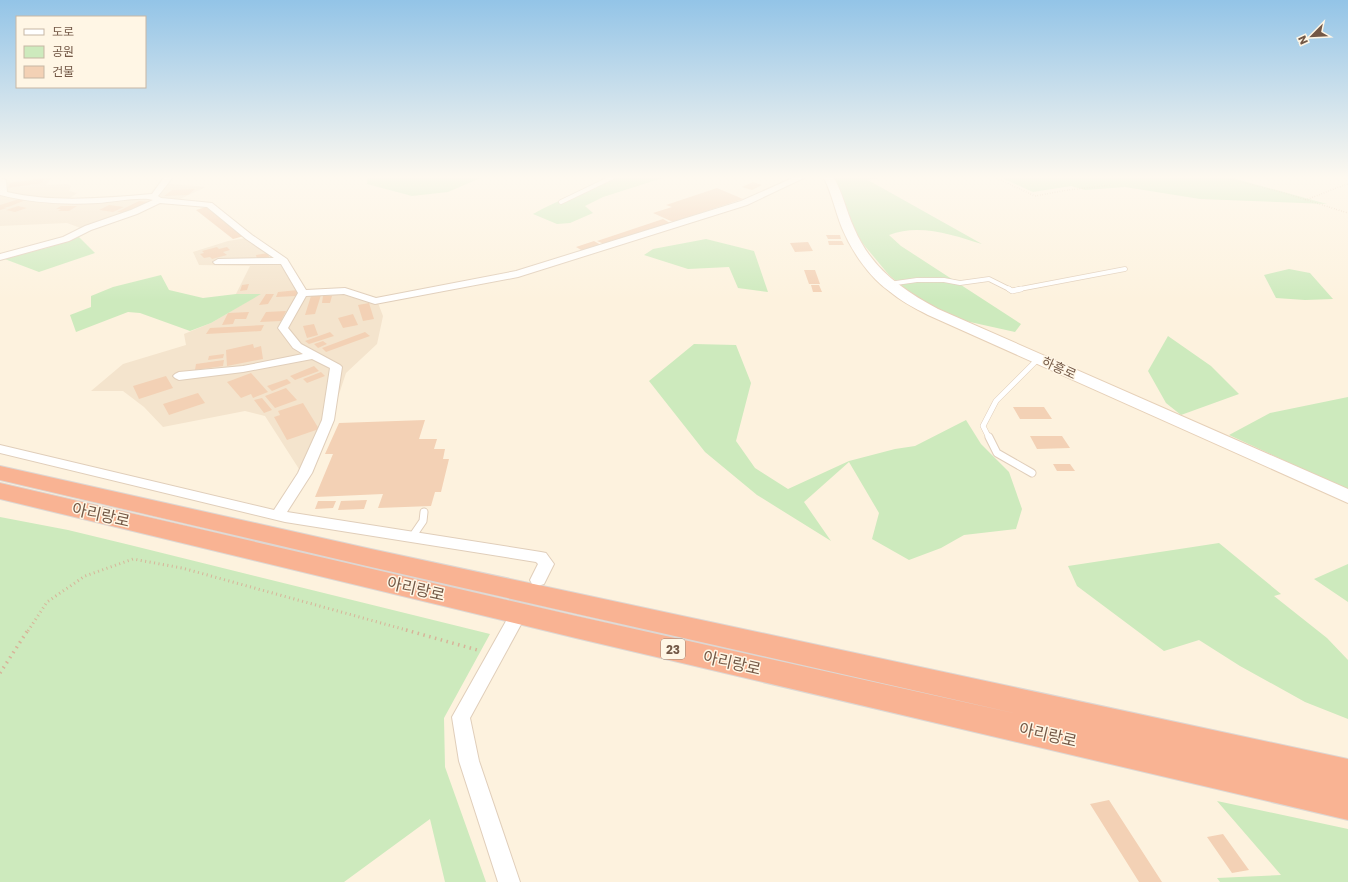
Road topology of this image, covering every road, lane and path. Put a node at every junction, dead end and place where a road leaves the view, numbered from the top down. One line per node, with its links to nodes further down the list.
1 (119, 217): 5 (street)
2 (224, 217): 6 (street)
3 (699, 217): 10 (street)
4 (844, 217): 9 (street, 하흥로)
5 (0, 257)
6 (284, 261): 7 (street); 10 (street)
7 (218, 262)
8 (1125, 269): 9 (lane)
9 (888, 284): 12 (street, 하흥로)
10 (303, 293): 11 (street)
11 (315, 355): 13 (street); 20 (street)
12 (1038, 359): 16 (lane); 18 (street, 하흥로)
13 (179, 376)
14 (0, 449): 20 (street)
15 (0, 473): 26 (highway, 아리랑로 / 23)
16 (1032, 473)
17 (0, 491): 27 (highway, 아리랑로 / 23)
18 (1348, 497)
19 (424, 512): 21 (lane)
20 (278, 516): 21 (street)
21 (412, 537): 22 (street)
22 (538, 580)
23 (516, 619): 24 (street)
24 (495, 655): 25 (path); 28 (street)
25 (0, 673)
26 (1348, 774)
27 (1348, 804)
28 (509, 882)

